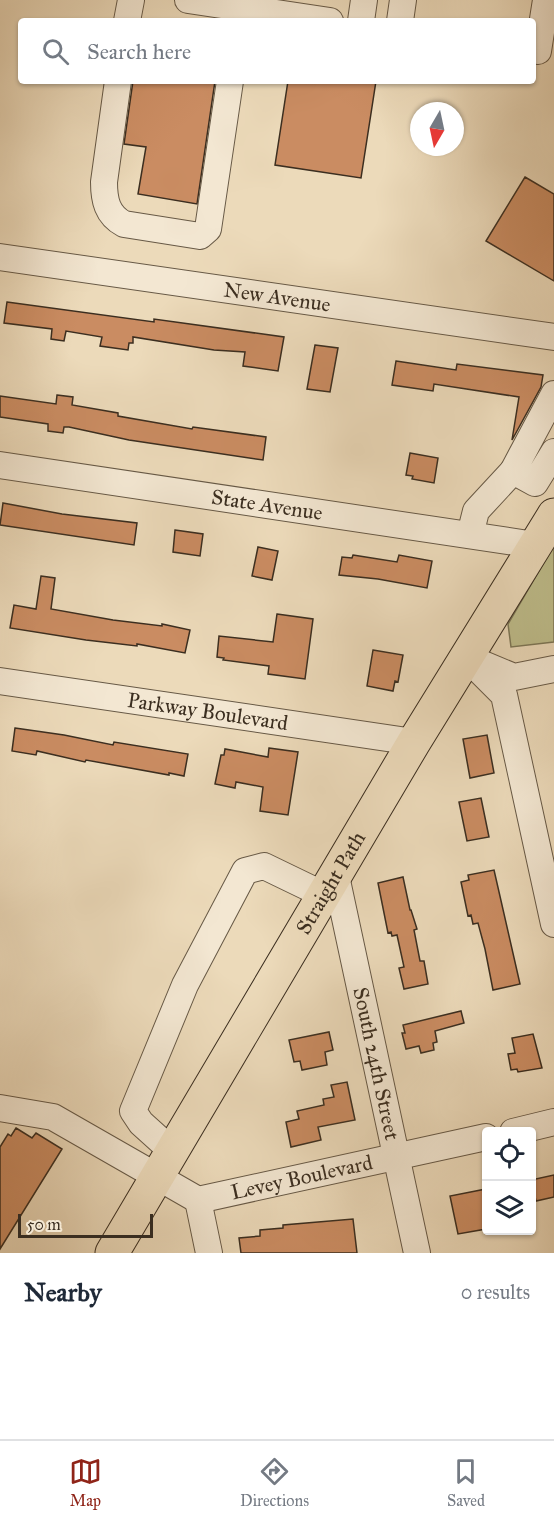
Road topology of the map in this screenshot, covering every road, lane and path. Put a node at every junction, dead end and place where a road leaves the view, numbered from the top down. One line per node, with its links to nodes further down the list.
1 (131, 0): 8 (street)
2 (188, 0): 7 (street)
3 (364, 0): 10 (street)
4 (403, 0): 11 (street)
5 (546, 0): 12 (street)
6 (286, 7): 7 (street); 9 (street)
7 (236, 14)
8 (128, 18)
9 (321, 18)
10 (361, 18)
11 (400, 18)
12 (542, 52)
13 (118, 84): 14 (street)
14 (230, 84)
15 (0, 257): 16 (street, New Avenue)
16 (554, 337)
17 (554, 394): 18 (street)
18 (546, 427): 21 (street)
19 (554, 452): 21 (street)
20 (0, 465): 23 (street, State Avenue)
21 (534, 483): 23 (street)
22 (554, 515): 24 (main road, Straight Path)
23 (471, 535): 24 (street, State Avenue)
24 (535, 545): 25 (main road, Straight Path)
25 (467, 658): 26 (street); 28 (main road, Straight Path); 30 (street)
26 (554, 669)
27 (0, 681): 28 (street, Parkway Boulevard)
28 (414, 742): 29 (main road, Straight Path)
29 (330, 886): 35 (street, South 24th Street); 36 (main road, Straight Path); 36 (street)
30 (554, 924)
31 (0, 1108): 36 (street)
32 (554, 1122): 33 (street)
33 (531, 1127)
34 (482, 1138): 35 (street, Levey Boulevard)
35 (396, 1158): 37 (street, Levey Boulevard); 40 (street, South 24th Street)
36 (164, 1164): 37 (street); 38 (main road, Straight Path)
37 (198, 1200): 39 (street)
38 (112, 1253)
39 (209, 1253)
40 (417, 1253)

